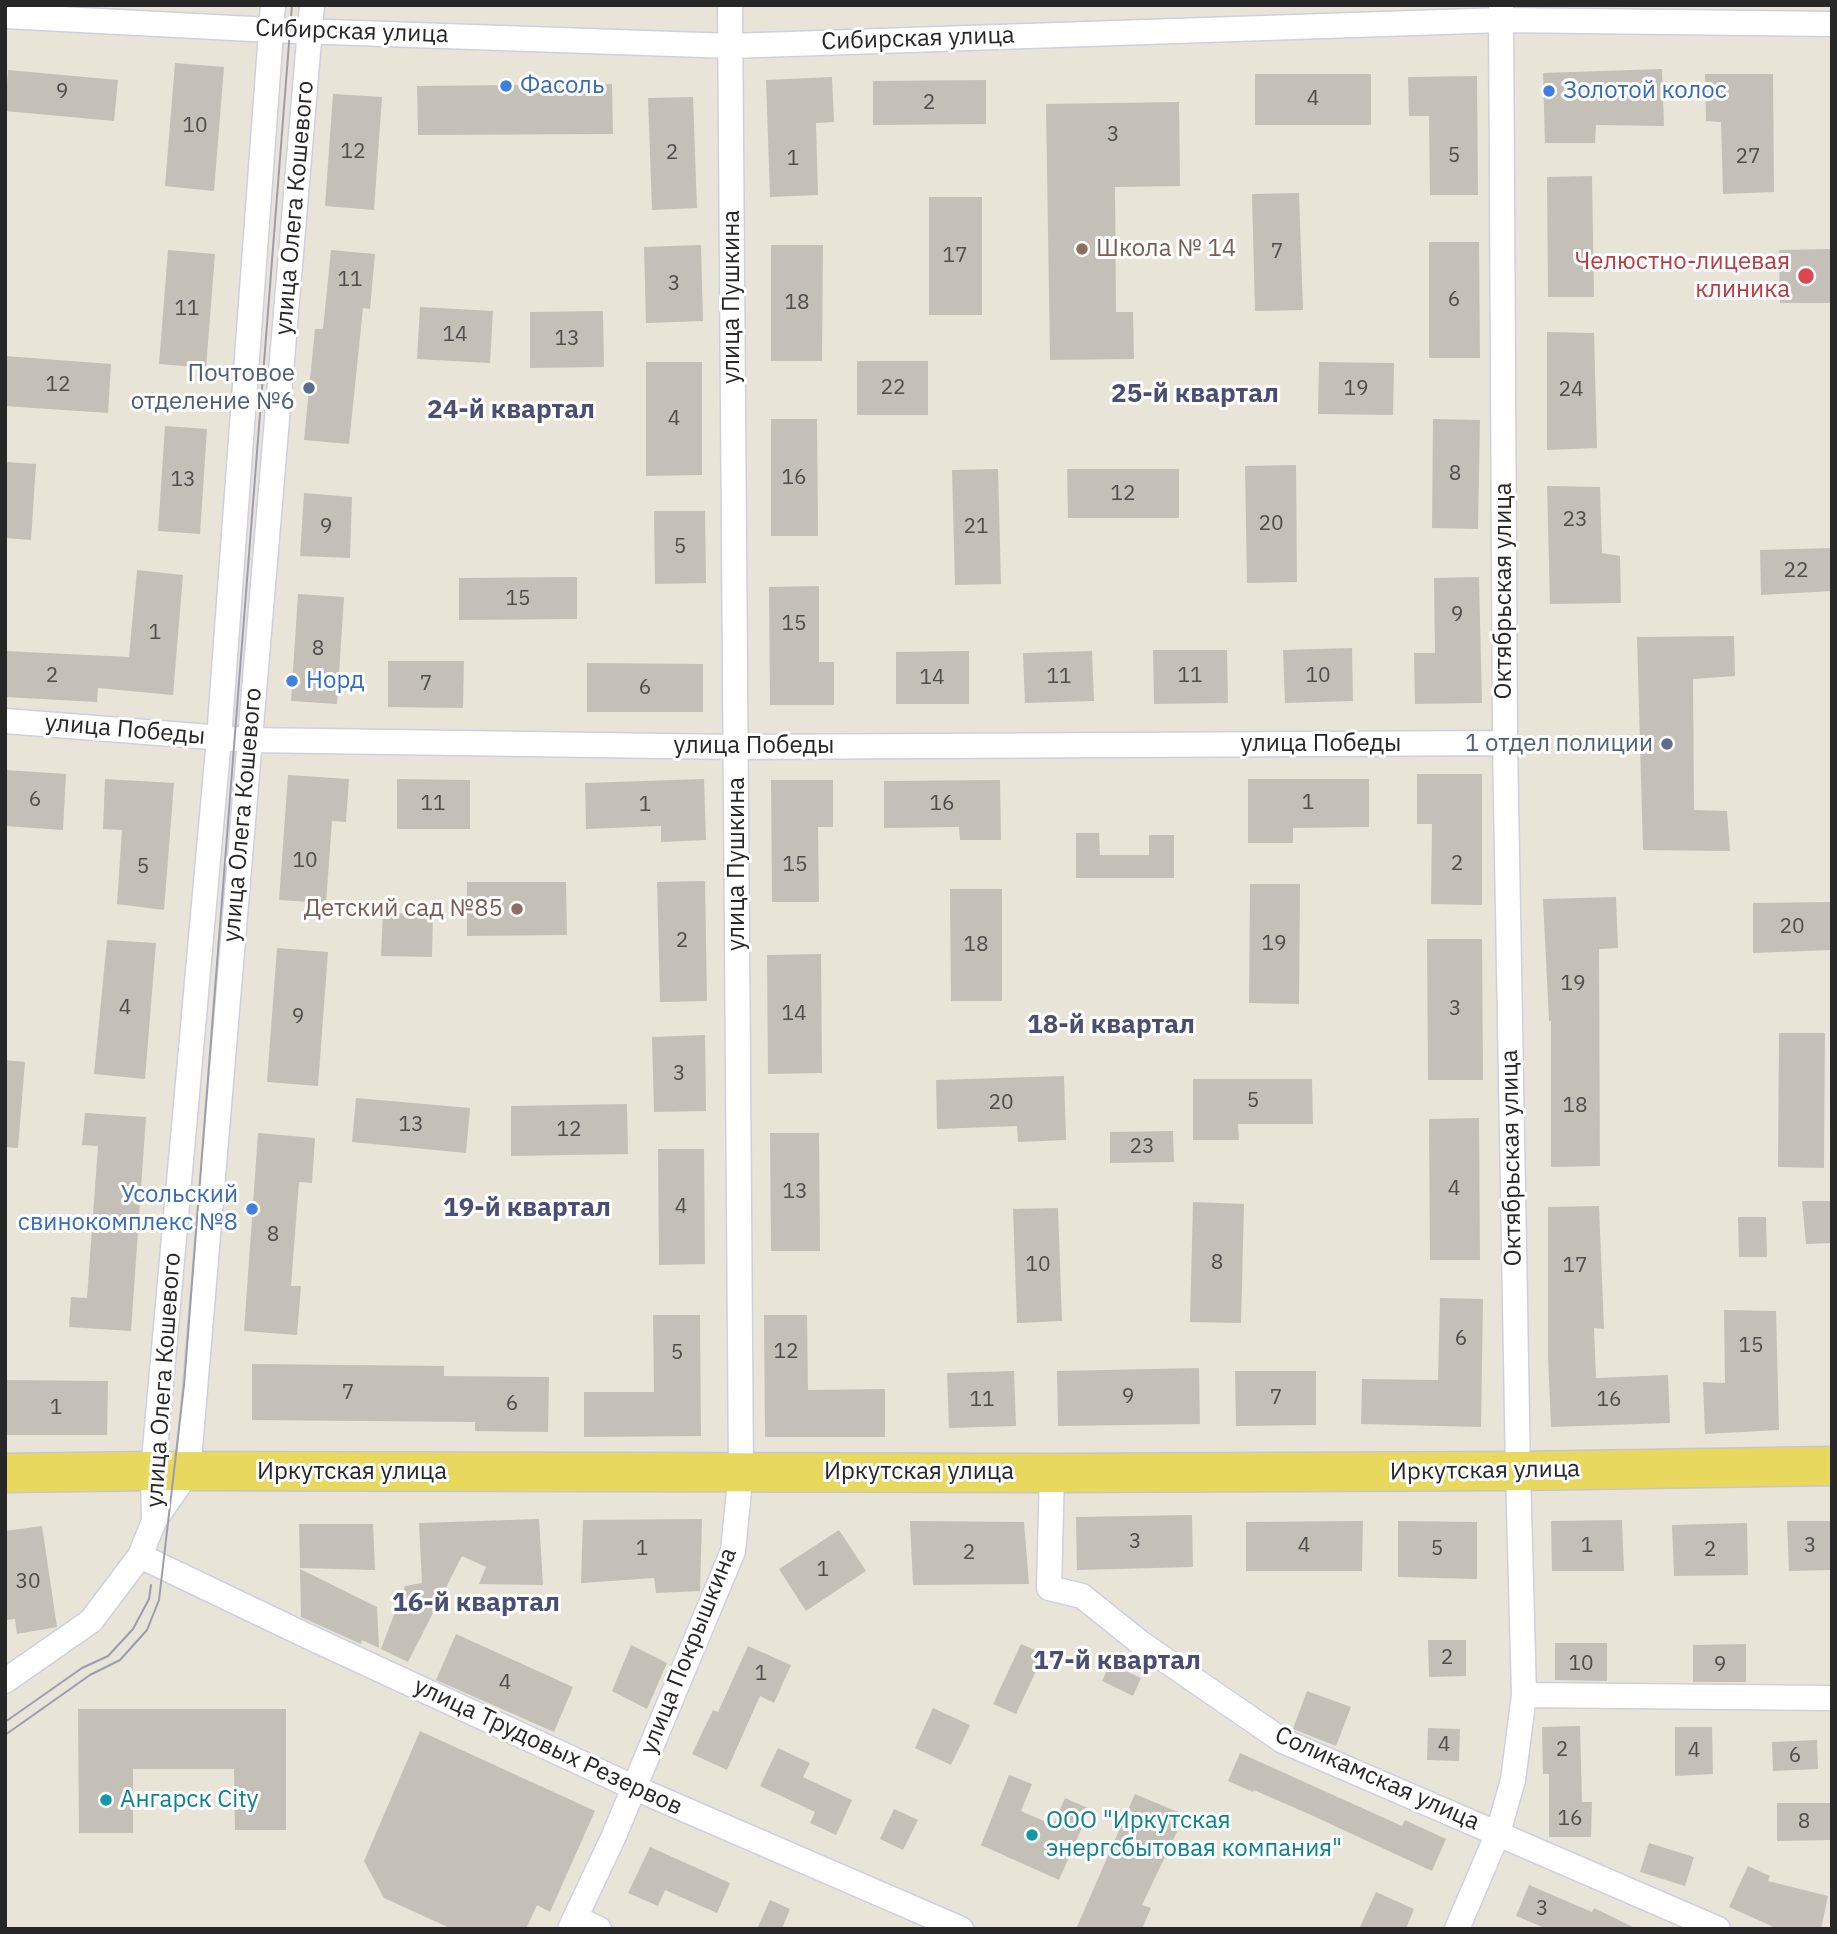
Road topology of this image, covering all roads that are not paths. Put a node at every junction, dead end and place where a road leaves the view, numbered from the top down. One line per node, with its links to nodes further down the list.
1 (273, 5): 7 (street, улица Олега Кошевого)
2 (312, 5): 8 (street, улица Олега Кошевого)
3 (730, 5): 9 (street, улица Пушкина)
4 (1501, 13): 6 (street, Сибирская улица); 9 (street, Сибирская улица); 13 (street, Октябрьская улица)
5 (5, 16): 7 (street, Сибирская улица)
6 (1832, 24)
7 (271, 30): 8 (street, Сибирская улица); 11 (street, улица Олега Кошевого)
8 (310, 32): 9 (street, Сибирская улица); 12 (street, улица Олега Кошевого)
9 (731, 46): 14 (street, улица Пушкина)
10 (5, 721): 11 (street, улица Победы)
11 (219, 738): 12 (street, улица Победы); 18 (street, улица Олега Кошевого)
12 (249, 740): 14 (street, улица Победы); 18 (street, улица Олега Кошевого)
13 (1504, 743): 14 (street, улица Победы); 17 (street, Октябрьская улица)
14 (736, 747): 16 (street, улица Пушкина)
15 (1832, 1466): 17 (main road, Иркутская улица)
16 (741, 1471): 18 (main road, Иркутская улица); 20 (main road, Иркутская улица); 26 (street, улица Покрышкина)
17 (1518, 1471): 20 (main road, Иркутская улица); 24 (street, Октябрьская улица)
18 (171, 1472): 19 (main road, Иркутская улица); 21 (street, улица Олега Кошевого); 21 (street, улица Олега Кошевого)
19 (5, 1473)
20 (1052, 1473): 27 (street, Соликамская улица)
21 (154, 1521): 22 (street)
22 (140, 1556): 23 (street); 26 (street, улица Трудовых Резервов)
23 (5, 1681)
24 (1524, 1695): 25 (street); 27 (street, Октябрьская улица)
25 (1832, 1698)
26 (635, 1787): 28 (street, улица Покрышкина); 30 (street, улица Трудовых Резервов)
27 (1498, 1833): 31 (street, Октябрьская улица); 32 (street, Соликамская улица)
28 (572, 1923): 29 (street)
29 (599, 1929)
30 (961, 1929)
31 (1457, 1929)
32 (1718, 1929)

